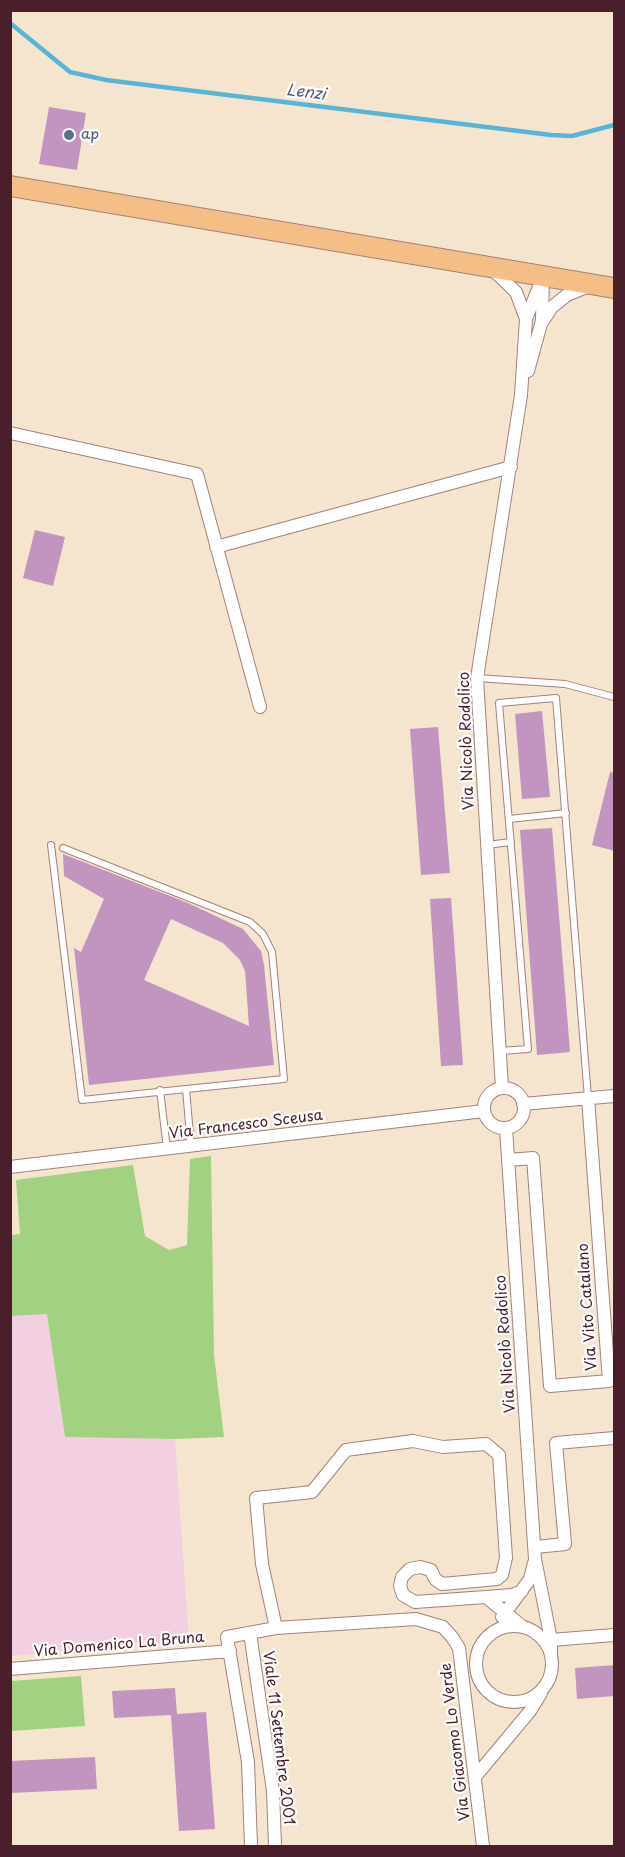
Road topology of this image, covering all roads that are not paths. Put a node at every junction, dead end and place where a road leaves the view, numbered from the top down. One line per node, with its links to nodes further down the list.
1 (10, 186): 2 (main road)
2 (488, 267): 3 (main road); 5 (street, Via Nicolò Rodolico)
3 (543, 276): 4 (main road); 5 (street, Via Nicolò Rodolico); 6 (street, Via Nicolò Rodolico)
4 (605, 286): 6 (street, Via Nicolò Rodolico)
5 (526, 319): 7 (street, Via Nicolò Rodolico)
6 (541, 324): 7 (street, Via Nicolò Rodolico)
7 (521, 395): 9 (street, Via Nicolò Rodolico)
8 (10, 433): 10 (street)
9 (511, 467): 10 (street); 11 (street, Via Nicolò Rodolico)
10 (216, 547): 13 (street)
11 (477, 678): 12 (lane); 18 (street, Via Nicolò Rodolico)
12 (615, 697)
13 (260, 707)
14 (566, 813): 15 (lane); 15 (lane); 25 (lane)
15 (509, 819): 16 (lane)
16 (511, 842): 18 (lane); 20 (lane)
17 (51, 845): 23 (lane)
18 (487, 845): 20 (street, Via Nicolò Rodolico)
19 (63, 848): 22 (lane)
20 (500, 1051): 21 (street, Via Nicolò Rodolico)
21 (502, 1088): 26 (street); 27 (street)
22 (186, 1089): 23 (lane); 29 (lane)
23 (160, 1090): 30 (lane)
24 (615, 1096): 25 (street)
25 (588, 1098): 26 (street); 31 (street, Via Vito Catalano)
26 (523, 1104): 28 (street)
27 (484, 1111): 28 (street); 29 (street, Via Francesco Sceusa)
28 (506, 1128): 31 (street, Via Nicolò Rodolico)
29 (191, 1147): 30 (street, Via Francesco Sceusa)
30 (167, 1149): 32 (street, Via Francesco Sceusa)
31 (508, 1160): 34 (street, Via Nicolò Rodolico)
32 (10, 1167)
33 (615, 1438): 34 (street)
34 (536, 1553): 35 (street); 43 (street, Via Nicolò Rodolico)
35 (523, 1590): 36 (street); 37 (street)
36 (486, 1598): 37 (street); 39 (street)
37 (506, 1612): 38 (street); 42 (street)
38 (523, 1627): 42 (street); 46 (street)
39 (276, 1628): 40 (street, Via Giacomo Lo Verde); 44 (street, Via Giacomo Lo Verde)
40 (250, 1633): 45 (street, Via Giacomo Lo Verde); 53 (street, Viale 11 Settembre 2001)
41 (615, 1635): 43 (street)
42 (485, 1638): 48 (street)
43 (551, 1640): 46 (street, Via Nicolò Rodolico)
44 (459, 1648): 48 (street); 50 (street, Via Giacomo Lo Verde)
45 (230, 1651): 47 (street, Via Domenico La Bruna); 52 (street)
46 (551, 1653): 49 (street)
47 (10, 1669)
48 (476, 1669): 49 (street); 50 (street)
49 (541, 1691): 51 (street)
50 (468, 1708): 51 (street, Via Giacomo Lo Verde)
51 (475, 1777): 54 (street, Via Giacomo Lo Verde)
52 (250, 1846)
53 (275, 1846)
54 (483, 1846)

